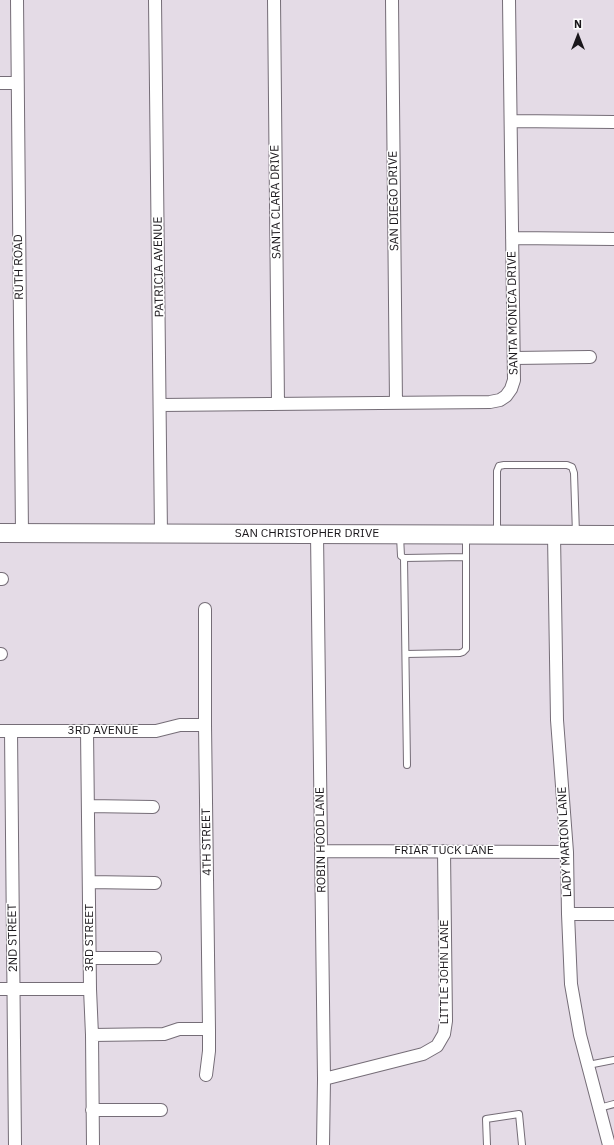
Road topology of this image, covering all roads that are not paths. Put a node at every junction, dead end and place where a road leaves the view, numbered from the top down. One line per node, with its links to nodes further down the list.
1 (17, 0): 7 (street, RUTH ROAD)
2 (155, 0): 16 (street, PATRICIA AVENUE)
3 (274, 0): 15 (street, SANTA CLARA DRIVE)
4 (392, 0): 14 (street, SAN DIEGO DRIVE)
5 (509, 0): 8 (street, SANTA MONICA DRIVE)
6 (0, 83): 7 (street)
7 (17, 83): 18 (street, RUTH ROAD)
8 (511, 121): 9 (street); 10 (street, SANTA MONICA DRIVE)
9 (614, 122)
10 (512, 238): 11 (street); 12 (street, SANTA MONICA DRIVE)
11 (614, 239)
12 (514, 358): 13 (street); 14 (street, SANTA MONICA DRIVE)
13 (590, 358)
14 (396, 403): 15 (street, SANTA MONICA DRIVE)
15 (278, 404): 16 (street, SANTA MONICA DRIVE)
16 (160, 405): 19 (street, PATRICIA AVENUE)
17 (0, 533): 18 (street, SAN CHRISTOPHER DRIVE)
18 (22, 533): 19 (street, SAN CHRISTOPHER DRIVE)
19 (161, 534): 20 (street, SAN CHRISTOPHER DRIVE)
20 (317, 534): 21 (street, SAN CHRISTOPHER DRIVE); 37 (street, ROBIN HOOD LANE)
21 (400, 534): 22 (street, SAN CHRISTOPHER DRIVE); 28 (lane)
22 (466, 535): 23 (street, SAN CHRISTOPHER DRIVE); 27 (lane)
23 (497, 535): 24 (street, SAN CHRISTOPHER DRIVE); 25 (lane)
24 (554, 535): 25 (street, SAN CHRISTOPHER DRIVE); 39 (street, LADY MARION LANE)
25 (576, 535): 26 (street, SAN CHRISTOPHER DRIVE)
26 (614, 535)
27 (466, 557): 28 (lane); 30 (lane)
28 (404, 558): 30 (lane)
29 (205, 609): 31 (street, 4TH STREET)
30 (406, 654): 34 (lane)
31 (205, 725): 33 (street, 3RD AVENUE); 49 (street, 4TH STREET)
32 (5, 731): 33 (street, 3RD AVENUE); 48 (street, 2ND STREET)
33 (87, 731): 35 (street, 3RD STREET)
34 (407, 765)
35 (88, 806): 36 (street); 40 (street, 3RD STREET)
36 (153, 807)
37 (321, 851): 38 (street, FRIAR TUCK LANE); 54 (street, ROBIN HOOD LANE)
38 (444, 851): 39 (street, FRIAR TUCK LANE); 54 (street, LITTLE JOHN LANE)
39 (567, 852): 42 (street, LADY MARION LANE)
40 (89, 882): 41 (street); 44 (street, 3RD STREET)
41 (154, 882)
42 (568, 914): 43 (street); 52 (street, LADY MARION LANE)
43 (614, 914)
44 (90, 958): 45 (street); 47 (street, 3RD STREET)
45 (155, 958)
46 (0, 989): 48 (street)
47 (90, 989): 48 (street); 50 (street, 3RD STREET)
48 (14, 990): 59 (street, 2ND STREET)
49 (209, 1029): 50 (street); 53 (street, 4TH STREET)
50 (92, 1035): 57 (street, 3RD STREET)
51 (614, 1060): 52 (lane)
52 (588, 1065): 56 (street, LADY MARION LANE)
53 (206, 1075)
54 (324, 1079): 61 (street, ROBIN HOOD LANE)
55 (614, 1104): 56 (lane)
56 (599, 1108): 64 (street, LADY MARION LANE)
57 (92, 1110): 58 (street); 60 (street, 3RD STREET)
58 (161, 1110)
59 (15, 1145)
60 (92, 1145)
61 (323, 1145)
62 (486, 1145): 63 (lane)
63 (522, 1145)
64 (610, 1145)

